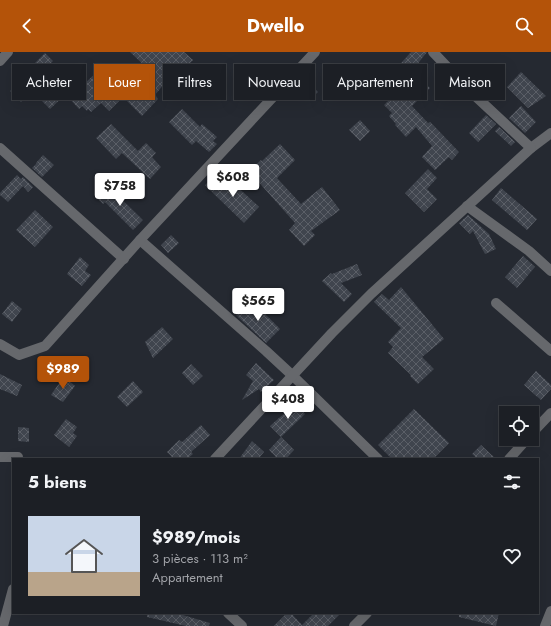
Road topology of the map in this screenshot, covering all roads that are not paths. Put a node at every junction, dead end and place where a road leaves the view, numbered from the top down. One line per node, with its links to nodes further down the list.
1 (8, 52): 4 (street)
2 (315, 52): 9 (street)
3 (433, 52): 7 (street)
4 (0, 61)
5 (551, 133): 7 (street)
6 (0, 148): 10 (street)
7 (531, 148): 8 (street)
8 (467, 206): 11 (street); 15 (street)
9 (140, 240): 10 (street); 15 (street)
10 (124, 259): 13 (street)
11 (551, 271)
12 (496, 303): 14 (street)
13 (0, 344)
14 (551, 351)
15 (293, 376): 21 (street); 22 (street)
16 (551, 413): 17 (street)
17 (539, 426)
18 (520, 446): 23 (street)
19 (0, 457): 20 (street)
20 (18, 458)
21 (216, 458)
22 (377, 458)
23 (509, 458)
24 (12, 593): 28 (street)
25 (551, 611): 31 (street)
26 (229, 614): 29 (street)
27 (366, 614): 30 (street)
28 (3, 626)
29 (242, 626)
30 (354, 626)
31 (545, 626)

